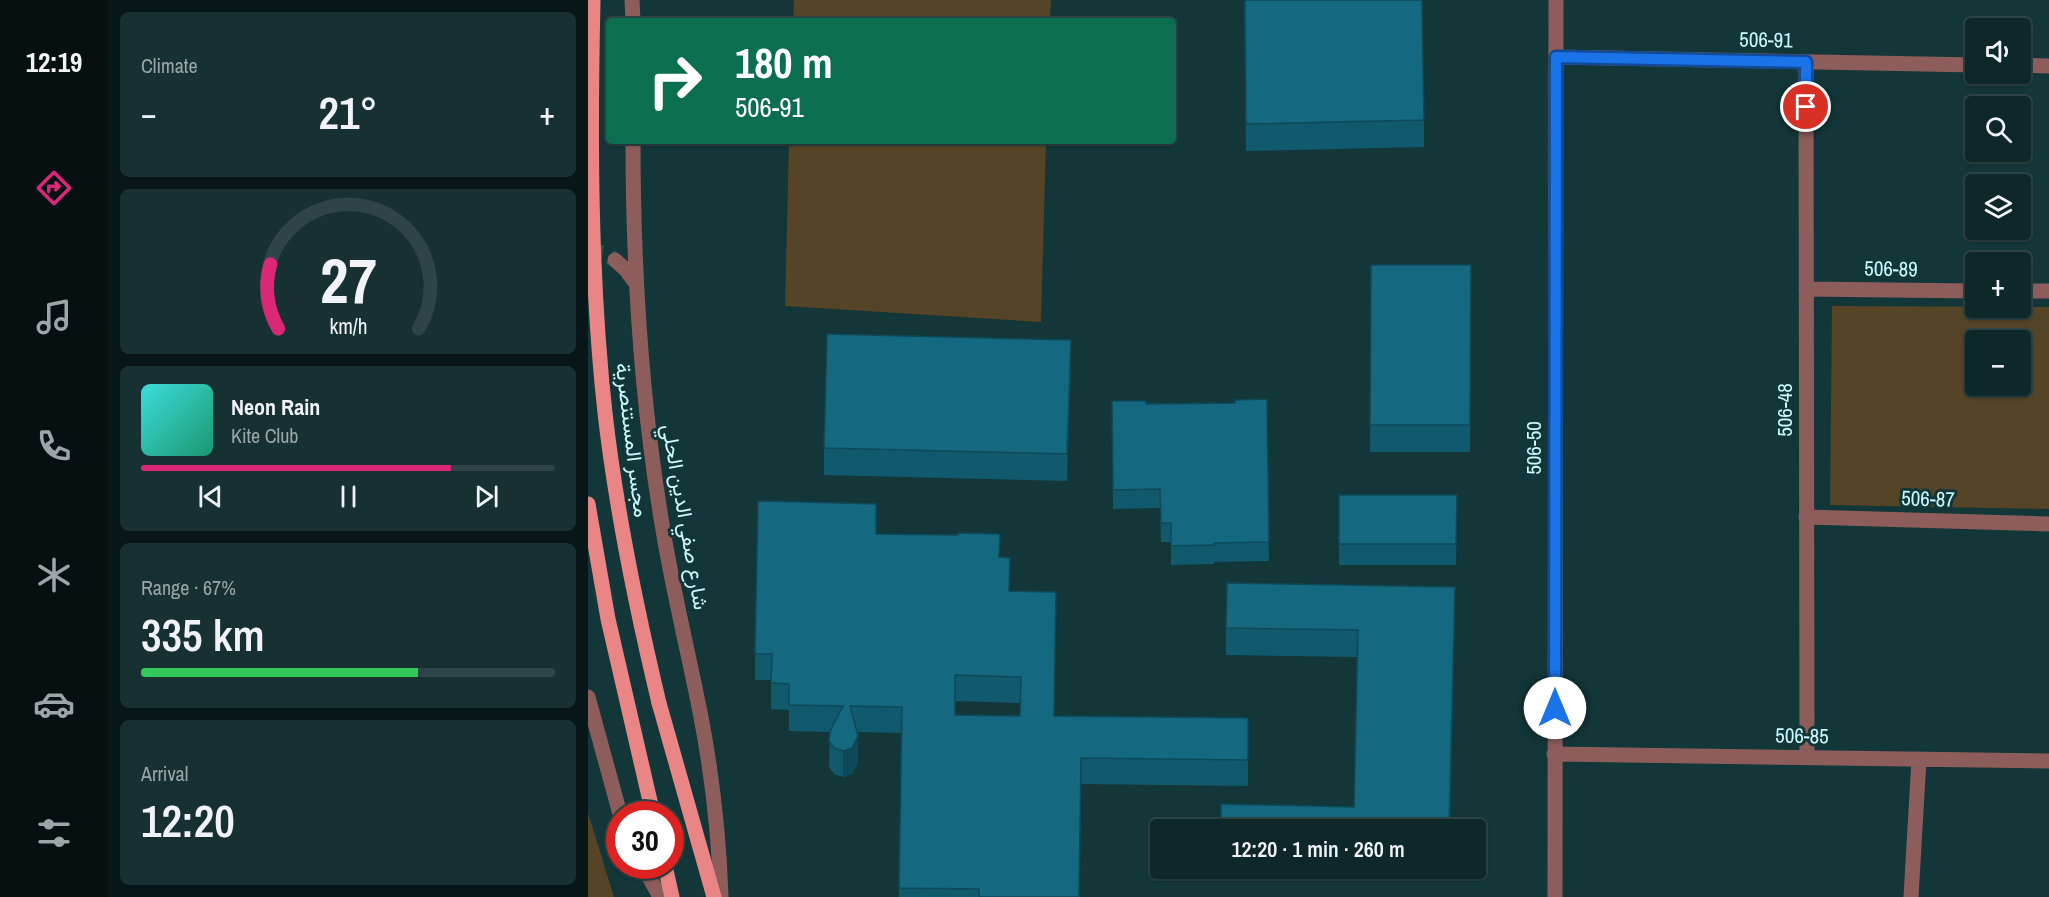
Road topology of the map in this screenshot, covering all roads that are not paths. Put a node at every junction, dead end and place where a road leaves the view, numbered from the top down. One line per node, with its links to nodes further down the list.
1 (593, 0): 31 (main road, مجسر المستنصرية, bridge)
2 (633, 0): 4 (street)
3 (1556, 0): 5 (street, 506-50)
4 (633, 18)
5 (1556, 57): 6 (street, 506-91); 21 (street, 506-50)
6 (1806, 62): 7 (street, 506-91); 13 (street, 506-48)
7 (1965, 64)
8 (2031, 65): 9 (street)
9 (2049, 66)
10 (633, 144): 12 (street, شارع صفي الدين الحلي)
11 (615, 260): 12 (street)
12 (635, 282): 32 (street, شارع صفي الدين الحلي)
13 (1806, 289): 14 (street, 506-89); 18 (street, 506-48)
14 (1965, 291)
15 (2031, 291): 16 (street)
16 (2049, 291)
17 (588, 504): 26 (main road)
18 (1806, 517): 19 (street, 506-87); 22 (street, 506-48)
19 (2049, 524)
20 (588, 697): 25 (street)
21 (1554, 754): 22 (street, 506-85); 33 (street, 506-50)
22 (1807, 757): 23 (street, 506-85)
23 (1919, 759): 24 (street, 506-85); 34 (street)
24 (2049, 760)
25 (616, 801)
26 (650, 801)
27 (650, 879): 29 (street)
28 (668, 879): 30 (main road)
29 (660, 897)
30 (672, 897)
31 (714, 897)
32 (721, 897)
33 (1555, 897)
34 (1911, 897)

